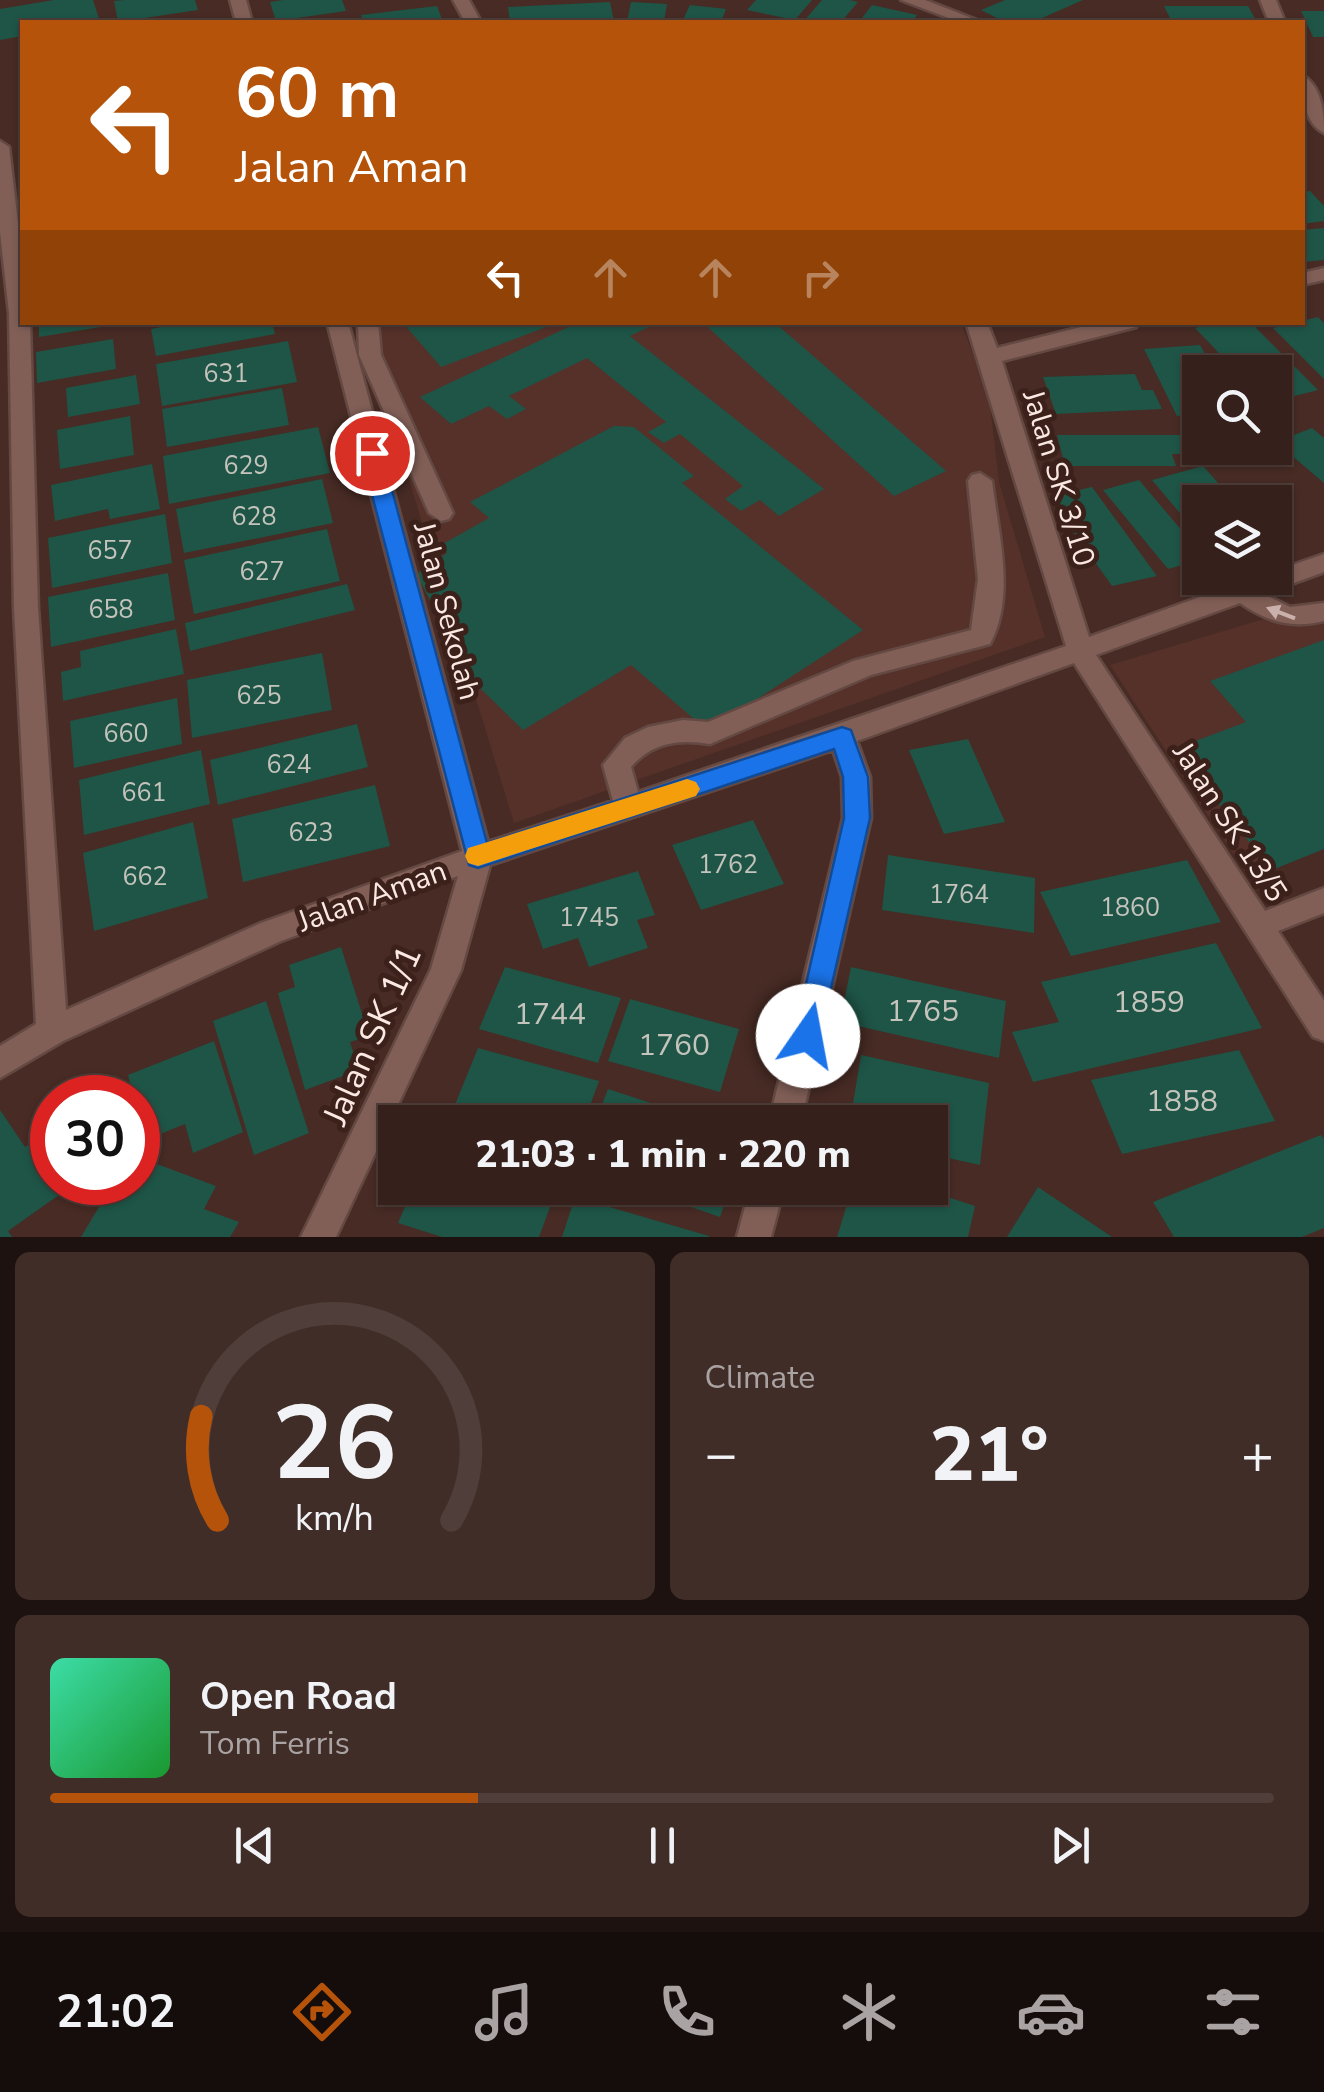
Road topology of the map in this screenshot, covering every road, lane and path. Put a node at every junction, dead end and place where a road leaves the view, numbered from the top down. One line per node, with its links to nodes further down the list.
1 (909, 0): 2 (street)
2 (968, 20)
3 (1305, 87): 4 (street)
4 (1324, 128)
5 (0, 147): 6 (street)
6 (20, 312)
7 (20, 325): 19 (street)
8 (338, 325): 25 (street, Jalan Sekolah)
9 (368, 325): 14 (street)
10 (977, 325): 12 (street, Jalan SK 3/10)
11 (1117, 325): 12 (street)
12 (990, 357): 22 (street, Jalan SK 3/10)
13 (980, 481): 24 (street)
14 (440, 513)
15 (1324, 563): 16 (street, Jalan Aman)
16 (1292, 574)
17 (1232, 595): 22 (street, Jalan Aman)
18 (1247, 595): 20 (street, one-way to 18)
19 (26, 608): 21 (street); 29 (street)
20 (1324, 612)
21 (0, 613)
22 (1081, 653): 23 (street, Jalan Aman); 27 (street, Jalan SK 13/5)
23 (842, 736): 24 (street, Jalan Aman); 31 (street)
24 (629, 809): 25 (street, Jalan Aman)
25 (478, 857): 29 (street, Jalan Aman); 33 (street, Jalan SK 1/1)
26 (1324, 900): 27 (street)
27 (1259, 926): 28 (street, Jalan SK 13/5)
28 (1324, 1027)
29 (52, 1031): 30 (street, Jalan Aman)
30 (0, 1063)
31 (788, 1105)
32 (762, 1205): 34 (street)
33 (318, 1237)
34 (754, 1237)

